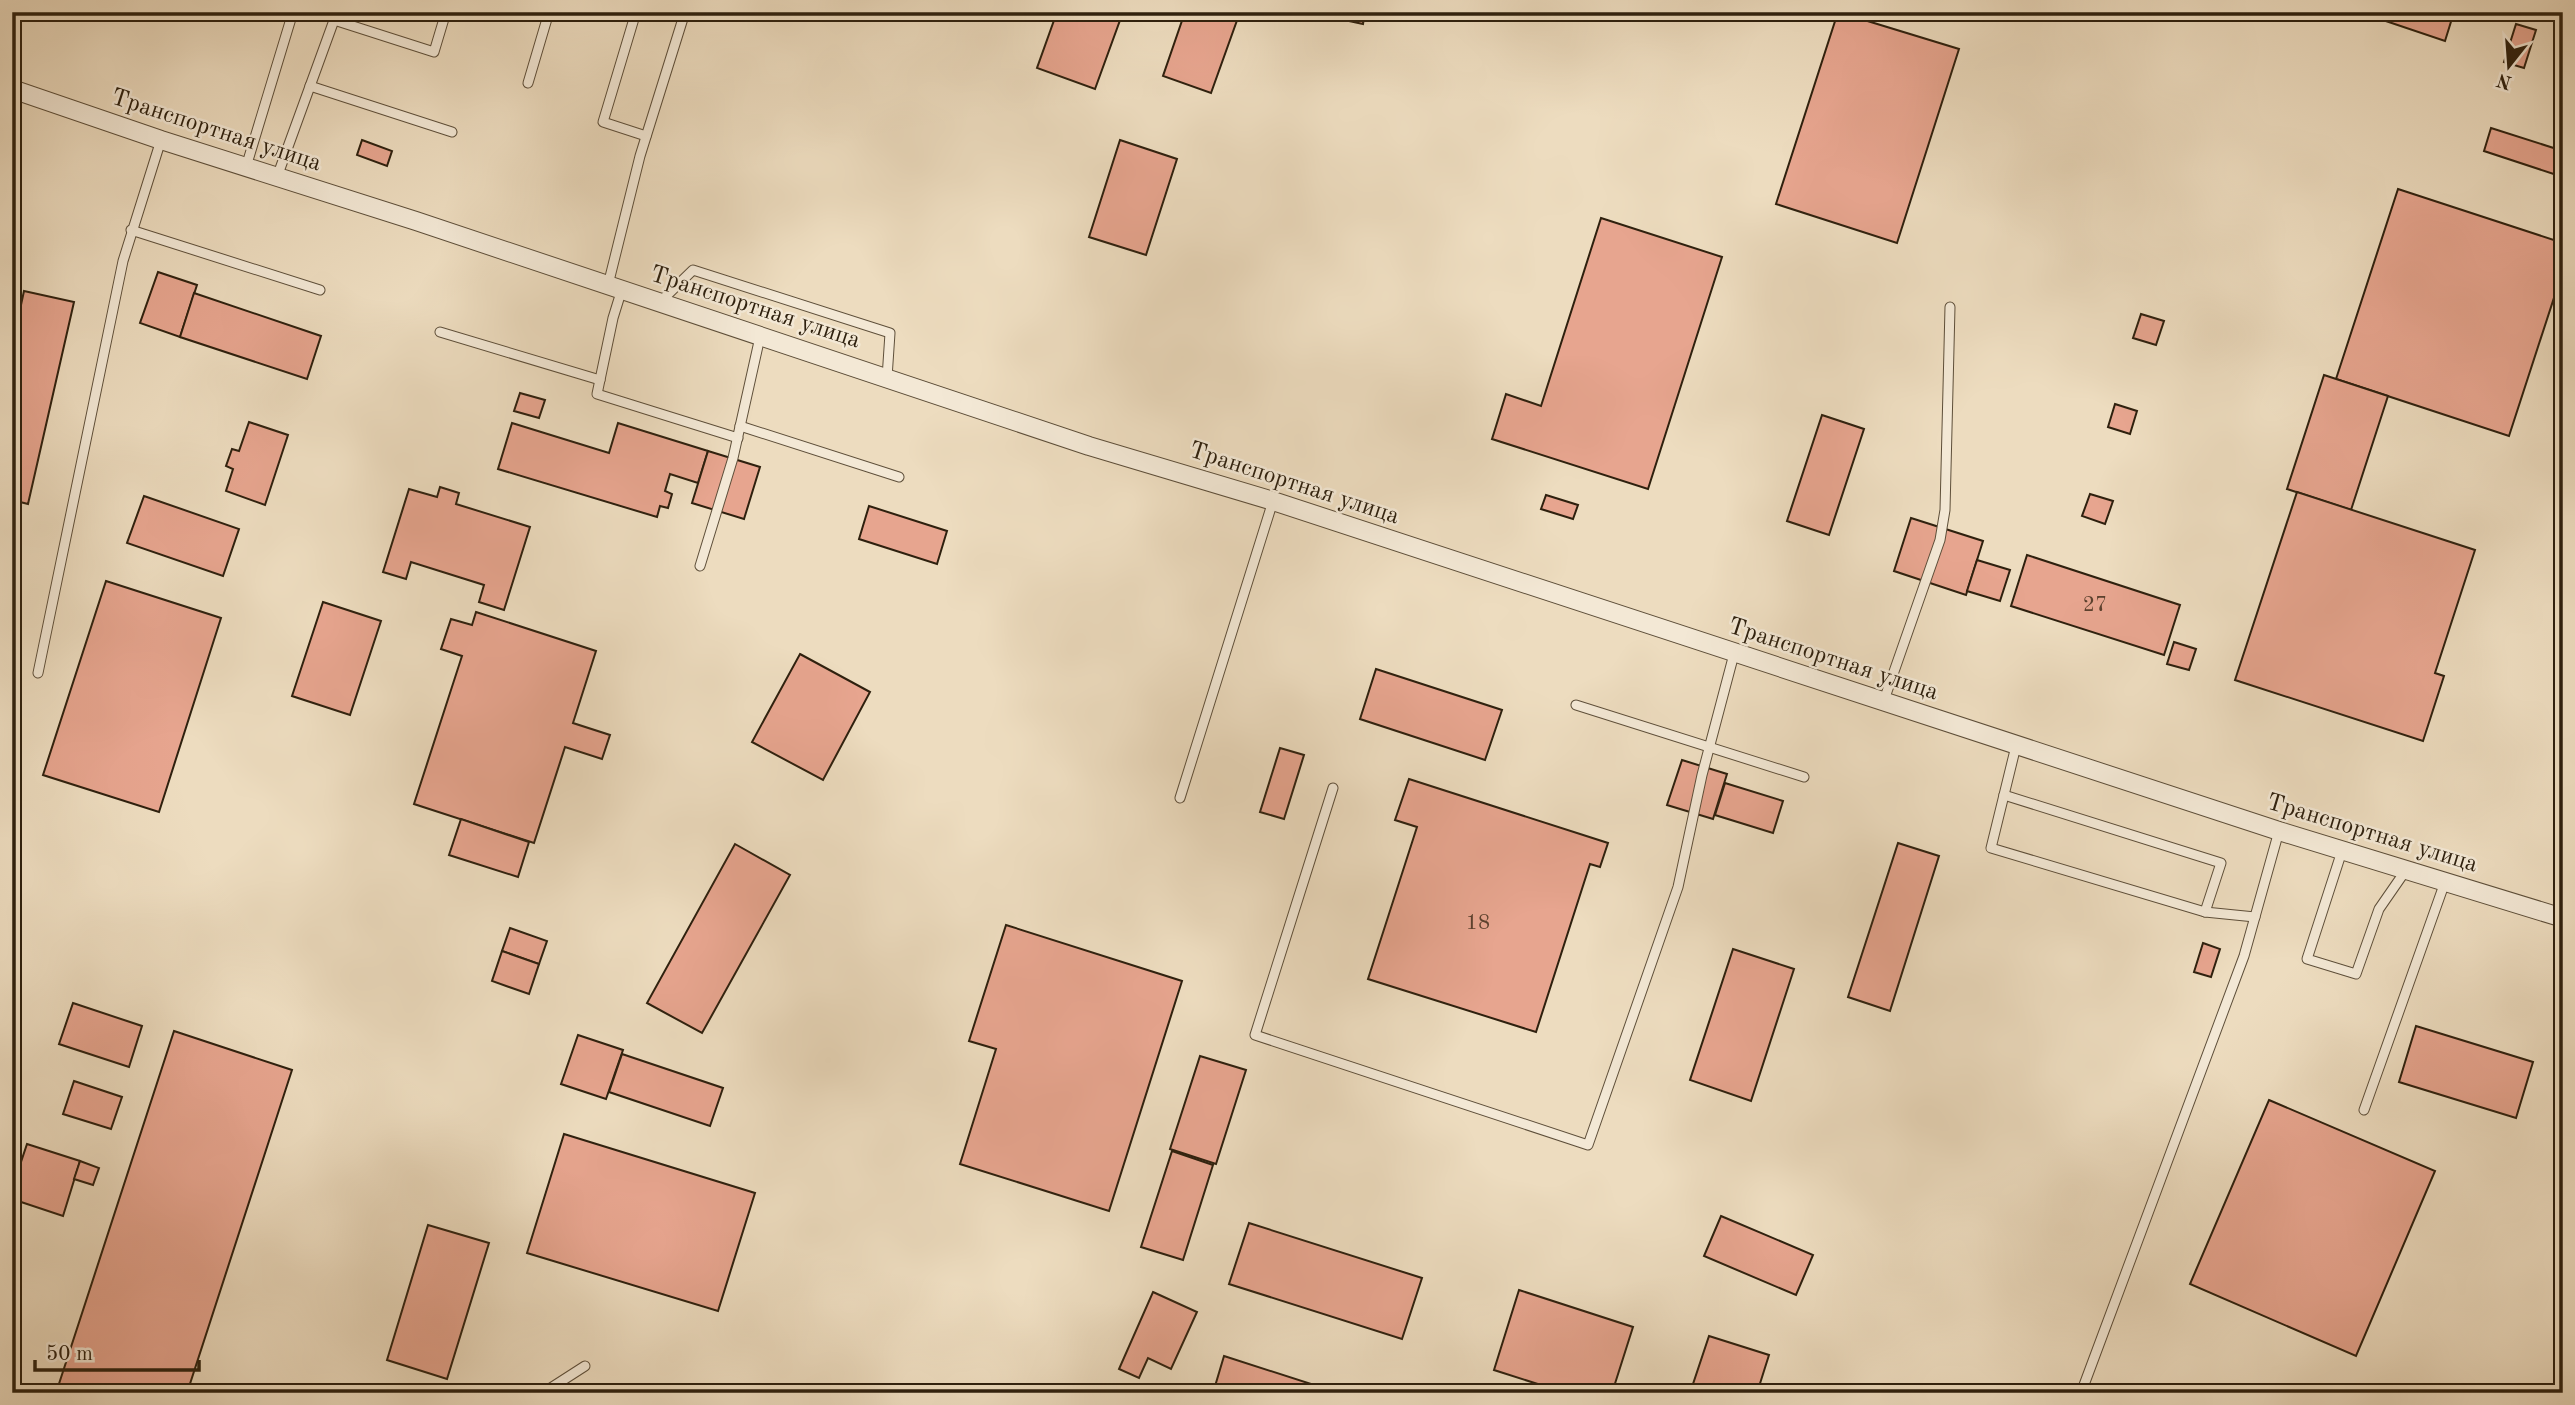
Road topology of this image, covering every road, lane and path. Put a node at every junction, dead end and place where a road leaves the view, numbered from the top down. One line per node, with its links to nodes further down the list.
1 (293, 12): 13 (lane)
2 (446, 12): 6 (lane)
3 (549, 12): 7 (lane)
4 (636, 12): 11 (lane)
5 (685, 12): 11 (lane)
6 (335, 16): 8 (lane)
7 (528, 83)
8 (310, 86): 10 (lane); 14 (lane)
9 (12, 89): 12 (street, Транспортная улица)
10 (452, 132)
11 (646, 136): 16 (lane)
12 (161, 140): 13 (street, Транспортная улица); 15 (lane)
13 (246, 167): 14 (street, Транспортная улица)
14 (277, 177): 16 (street, Транспортная улица)
15 (131, 230): 17 (lane); 30 (lane)
16 (615, 287): 18 (street, Транспортная улица); 23 (lane)
17 (320, 290)
18 (660, 302): 21 (street, Транспортная улица); 22 (lane)
19 (1950, 307): 31 (lane)
20 (440, 331): 23 (lane)
21 (760, 337): 22 (street, Транспортная улица); 24 (lane)
22 (887, 377): 27 (street, Транспортная улица)
23 (600, 380): 25 (lane)
24 (740, 426): 25 (lane); 26 (lane)
25 (738, 438): 28 (lane)
26 (899, 477)
27 (1273, 501): 29 (street, Транспортная улица); 38 (lane)
28 (700, 566)
29 (1734, 654): 31 (street, Транспортная улица); 34 (lane)
30 (38, 673)
31 (1883, 703): 33 (street, Транспортная улица)
32 (1576, 705): 34 (lane)
33 (2016, 746): 37 (lane); 39 (street, Транспортная улица)
34 (1709, 747): 35 (lane); 36 (lane)
35 (1804, 777)
36 (1332, 788)
37 (2004, 795): 43 (lane); 43 (lane)
38 (1180, 798)
39 (2279, 831): 40 (street, Транспортная улица); 44 (lane)
40 (2342, 851): 41 (street, Транспортная улица); 41 (lane)
41 (2406, 870): 42 (street, Транспортная улица)
42 (2445, 882): 45 (street, Транспортная улица); 46 (lane)
43 (2205, 912): 44 (lane)
44 (2255, 917): 49 (lane)
45 (2563, 918)
46 (2364, 1110)
47 (585, 1366): 48 (lane)
48 (543, 1393)
49 (2081, 1393)

